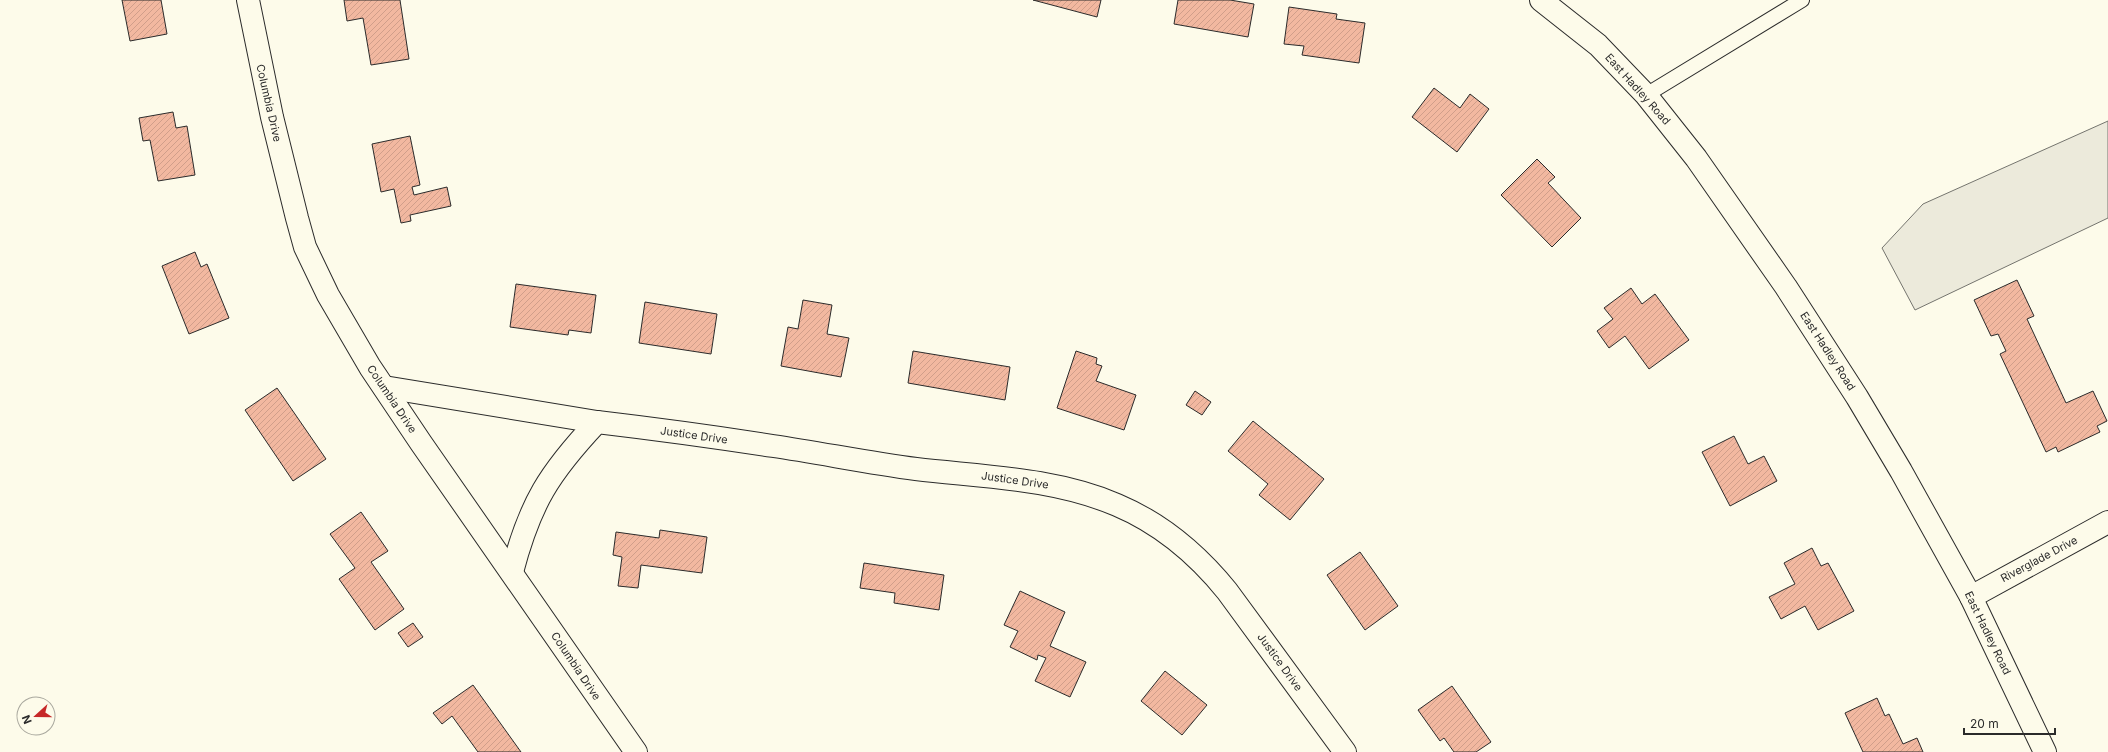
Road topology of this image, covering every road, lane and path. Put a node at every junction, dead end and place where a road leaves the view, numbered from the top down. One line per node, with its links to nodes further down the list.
1 (248, 0): 5 (street, Columbia Drive)
2 (1541, 0): 4 (street, East Hadley Road)
3 (1802, 0): 4 (lane)
4 (1646, 95): 9 (street, East Hadley Road)
5 (384, 387): 6 (street, Justice Drive); 8 (street, Columbia Drive)
6 (597, 422): 8 (street); 11 (street, Justice Drive)
7 (2108, 522): 9 (street, Riverglade Drive)
8 (512, 572): 10 (street, Columbia Drive)
9 (1971, 597): 12 (street, East Hadley Road)
10 (636, 752)
11 (1345, 752)
12 (2045, 752)

